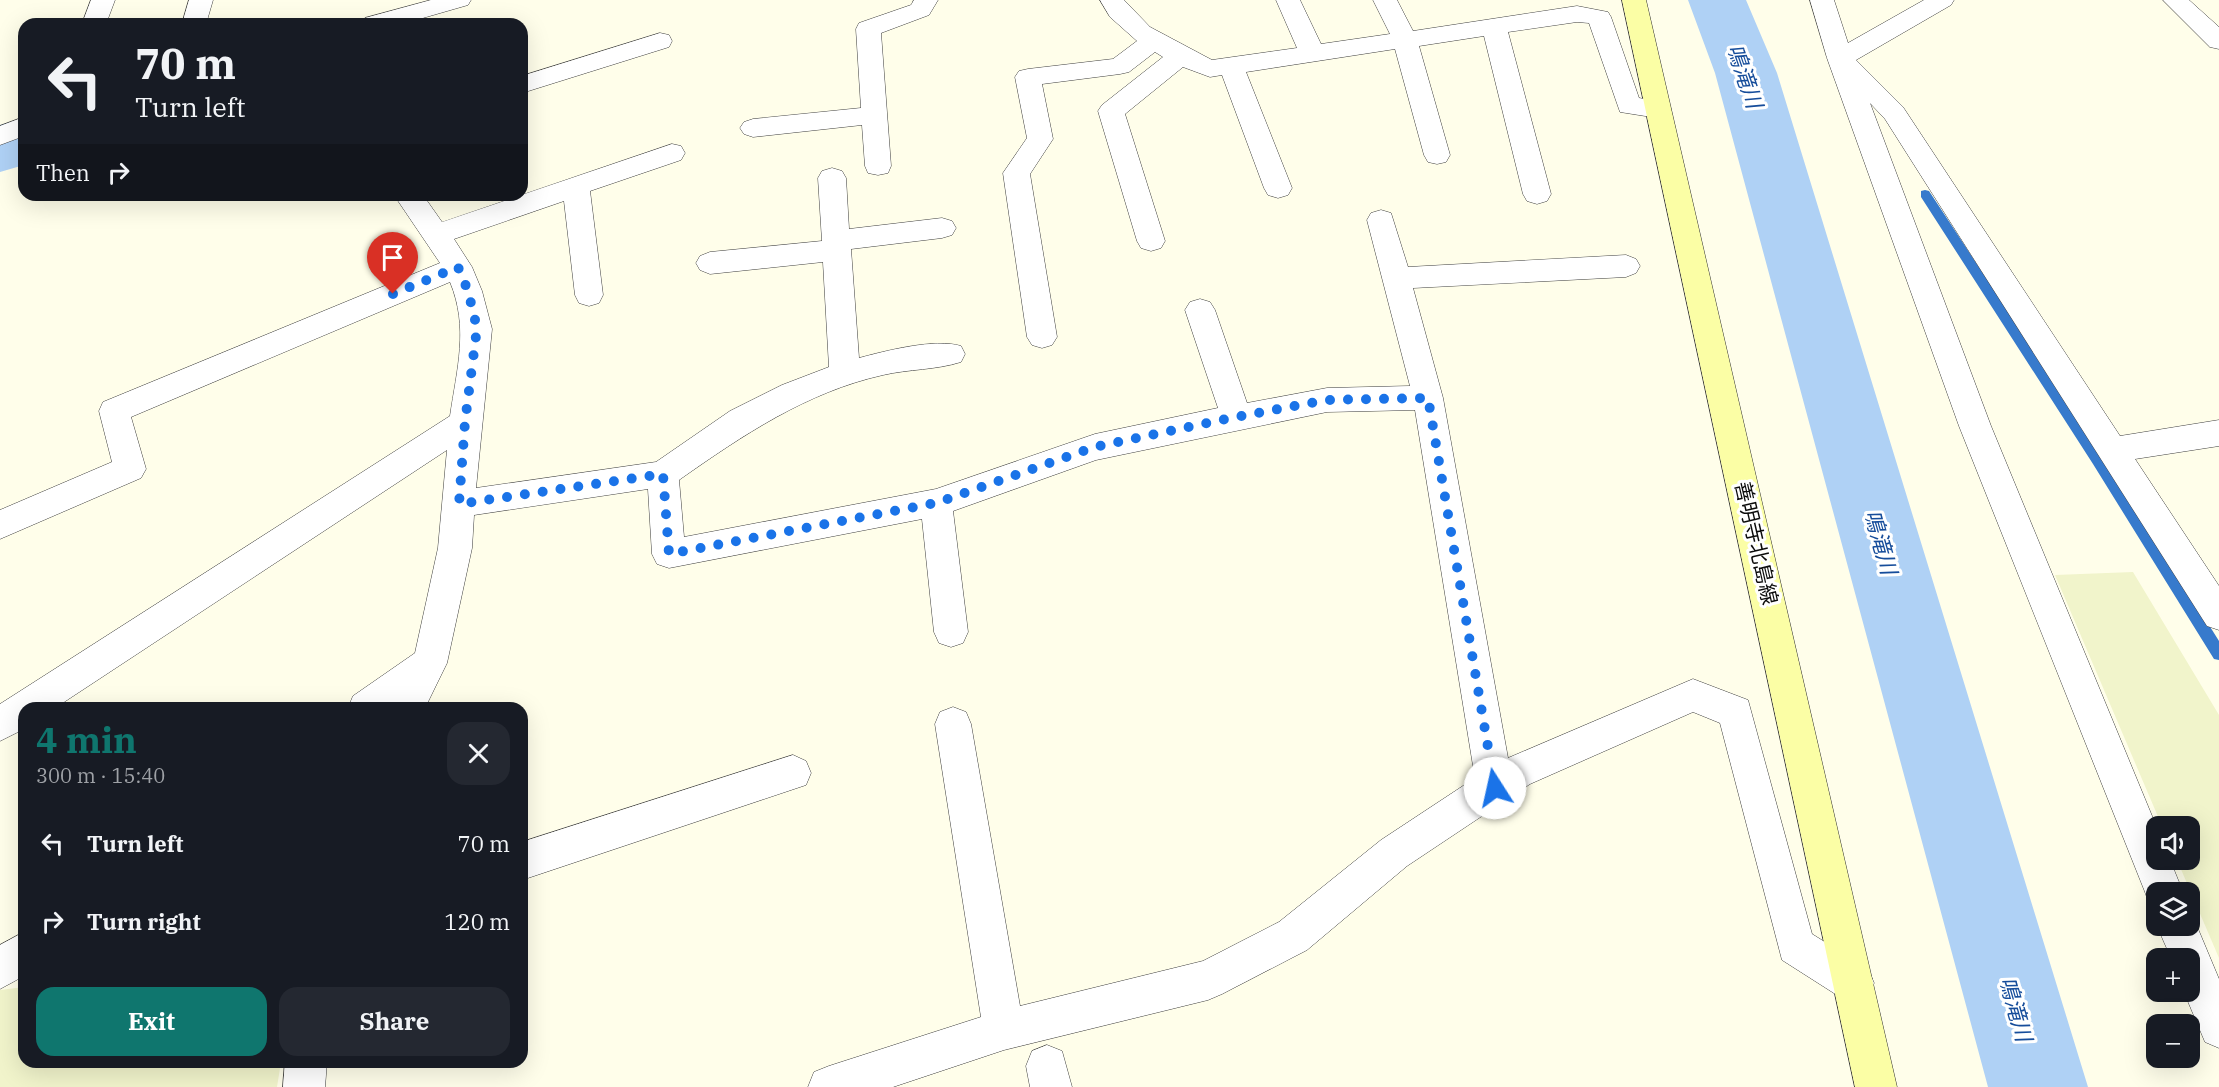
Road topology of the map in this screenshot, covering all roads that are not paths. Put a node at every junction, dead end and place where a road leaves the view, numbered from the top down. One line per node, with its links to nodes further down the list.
1 (103, 0): 13 (street)
2 (201, 0): 14 (street)
3 (459, 0): 15 (street)
4 (926, 0): 27 (street)
5 (1112, 0): 18 (street)
6 (1288, 0): 21 (street)
7 (1385, 0): 17 (street)
8 (1634, 0): 26 (main road, 善明寺北島線)
9 (1822, 0): 23 (street)
10 (1942, 0): 23 (street)
11 (2175, 0): 20 (street)
12 (1575, 7): 16 (street); 26 (street)
13 (96, 18)
14 (196, 18)
15 (395, 18)
16 (1494, 26): 17 (street); 37 (street)
17 (1405, 39): 21 (street); 32 (street)
18 (1155, 40): 22 (street); 50 (street)
19 (660, 41): 25 (street)
20 (2219, 41)
21 (1312, 53): 24 (street)
22 (1181, 56): 24 (street); 42 (street)
23 (1840, 58): 57 (street); 74 (street)
24 (1232, 67): 36 (street)
25 (528, 83)
26 (1658, 109): 78 (main road, 善明寺北島線)
27 (875, 115): 29 (street); 33 (street)
28 (18, 128): 30 (street)
29 (753, 128)
30 (0, 135)
31 (672, 153): 35 (street)
32 (1437, 155)
33 (878, 166)
34 (832, 178): 43 (street)
35 (576, 186): 41 (street); 48 (street)
36 (1278, 188)
37 (1537, 194)
38 (412, 201): 41 (street)
39 (1381, 220): 47 (street)
40 (942, 228): 43 (street)
41 (435, 235): 45 (street)
42 (1151, 241)
43 (836, 245): 44 (street); 52 (street)
44 (710, 263)
45 (458, 267): 55 (street); 61 (street)
46 (1626, 267): 47 (street)
47 (1396, 278): 53 (street)
48 (589, 295)
49 (1200, 310): 54 (street)
50 (1042, 337)
51 (950, 354): 52 (street)
52 (845, 374): 58 (street)
53 (1428, 398): 54 (street); 72 (street)
54 (1236, 417): 59 (street)
55 (465, 422): 60 (street); 65 (street)
56 (2219, 433): 57 (street)
57 (2112, 450): 62 (street)
58 (663, 474): 59 (street); 60 (street)
59 (936, 503): 63 (street)
60 (459, 504): 64 (street)
61 (0, 525)
62 (2219, 615)
63 (951, 632)
64 (430, 663): 66 (street); 67 (street)
65 (33, 702)
66 (375, 702)
67 (410, 702)
68 (18, 712): 69 (street)
69 (0, 724)
70 (953, 724): 80 (street)
71 (794, 773): 73 (street)
72 (1495, 788): 78 (street); 80 (street)
73 (528, 859)
74 (2160, 882)
75 (2181, 936): 79 (street)
76 (18, 956): 77 (street)
77 (0, 969)
78 (1854, 983): 84 (main road, 善明寺北島線)
79 (2219, 1028)
80 (1004, 1030): 83 (street)
81 (306, 1068): 82 (street)
82 (304, 1087)
83 (829, 1087)
84 (1876, 1087)

